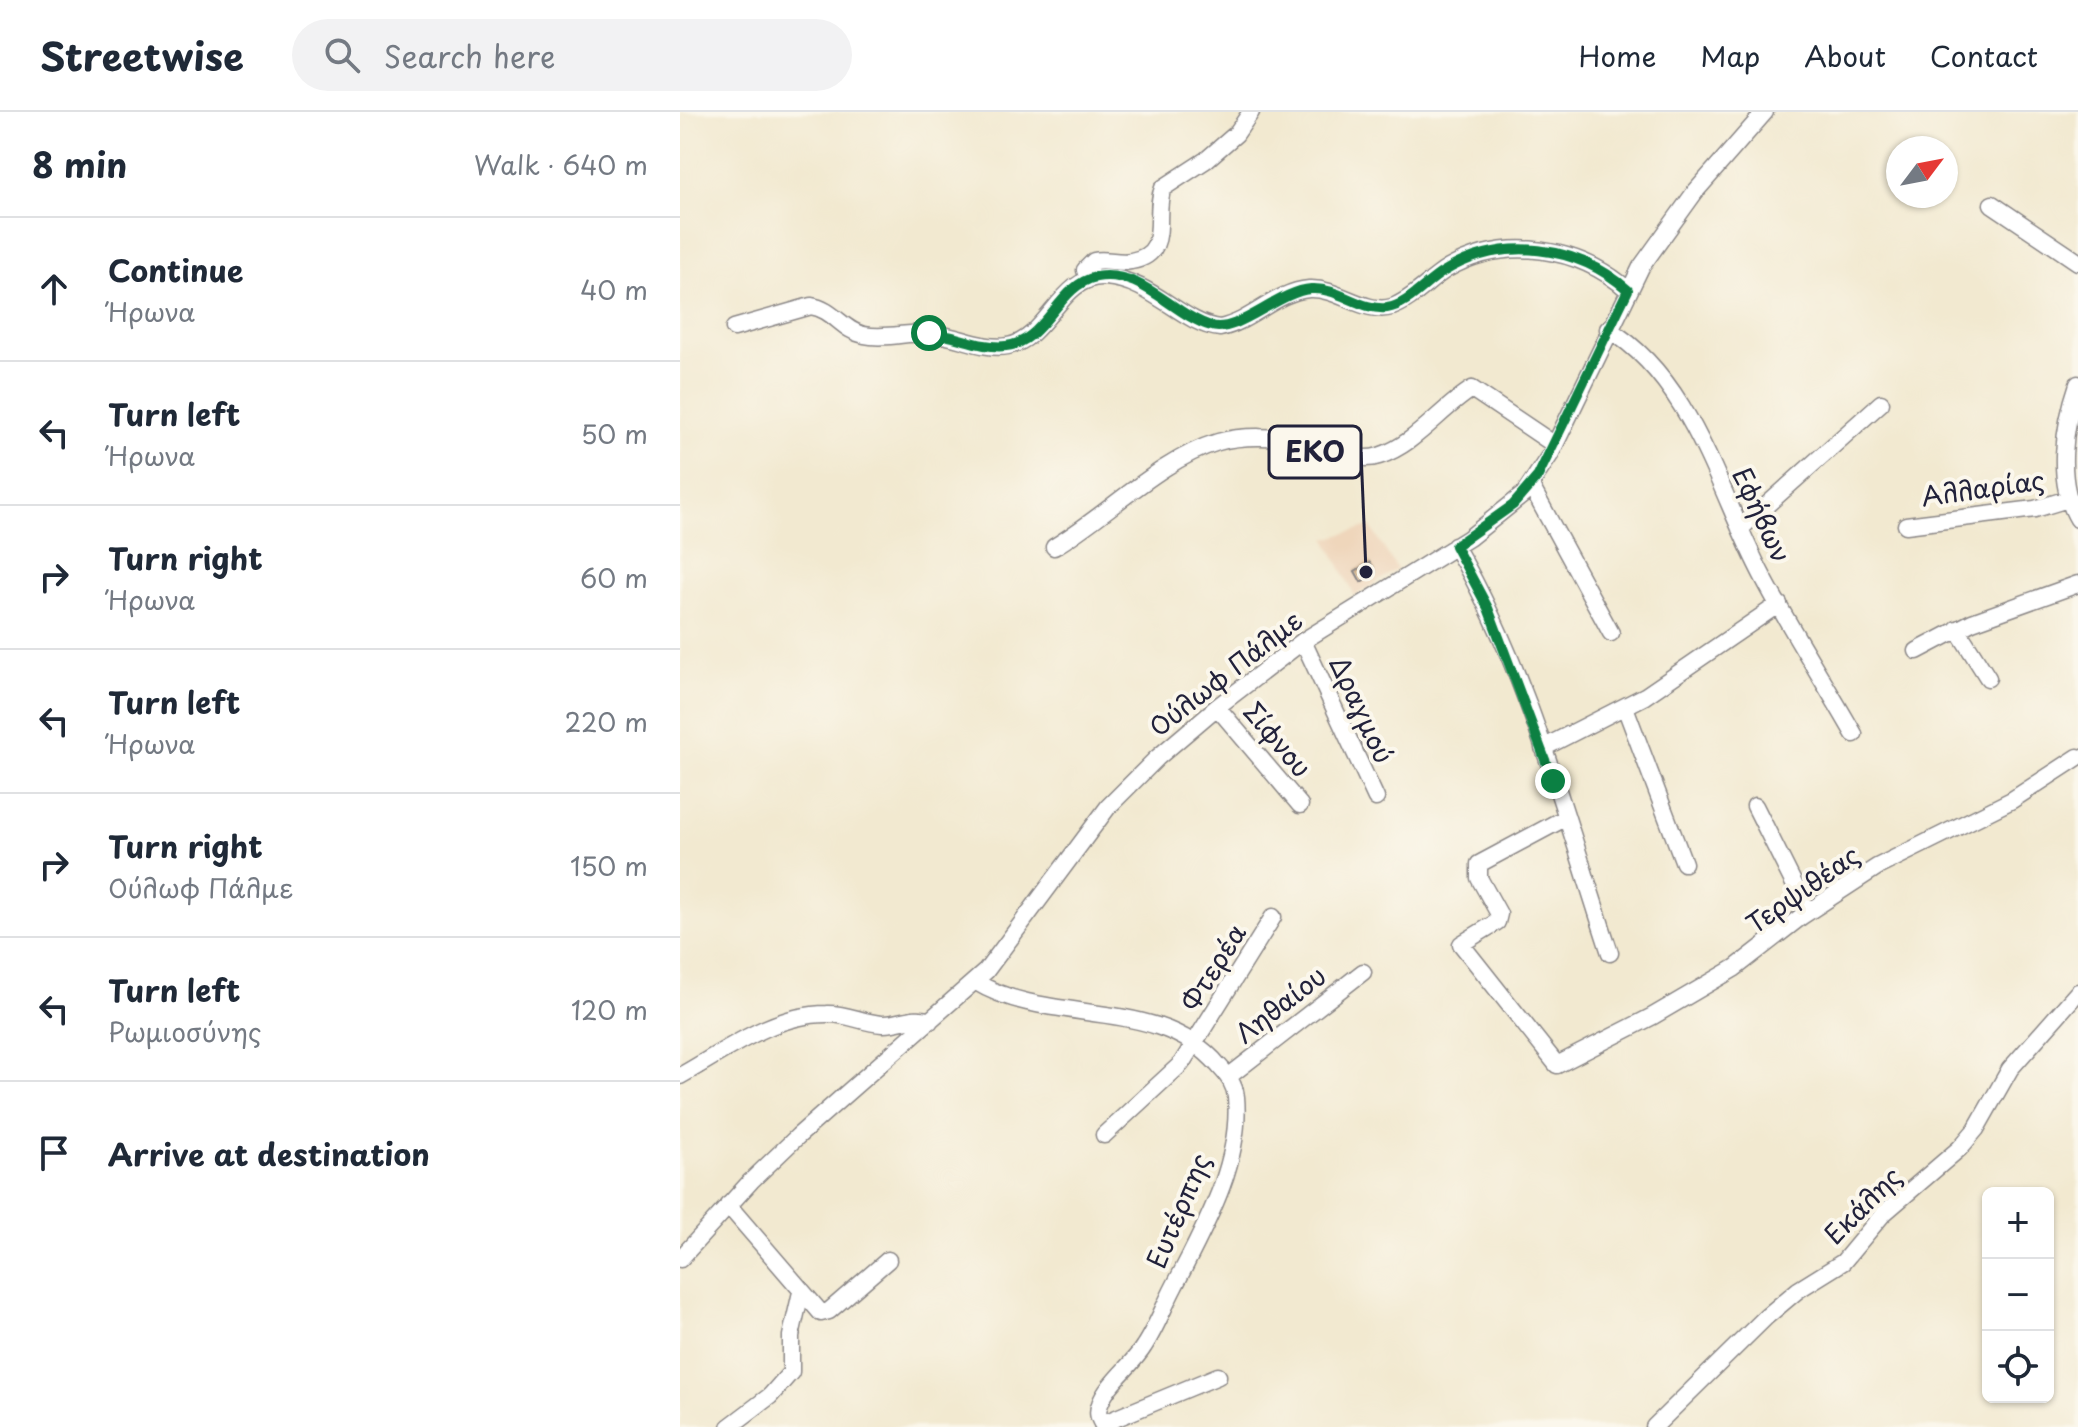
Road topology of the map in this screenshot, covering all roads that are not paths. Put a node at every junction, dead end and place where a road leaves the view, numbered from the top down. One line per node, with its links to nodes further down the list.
1 (1251, 112): 5 (street)
2 (1765, 112): 6 (street, Ούλωφ Πάλμε)
3 (1992, 204): 4 (street)
4 (2078, 262)
5 (1088, 280): 6 (street); 7 (street)
6 (1628, 290): 8 (street, Ούλωφ Πάλμε)
7 (734, 328)
8 (1608, 329): 11 (street, Ούλωφ Πάλμε); 16 (street, Εφήβων)
9 (2078, 384): 13 (street, Αλλαρίας)
10 (1881, 403): 16 (street)
11 (1555, 445): 12 (street, Ούλωφ Πάλμε); 18 (street)
12 (1531, 486): 17 (street, Ούλωφ Πάλμε); 22 (street)
13 (2068, 499): 14 (street, Αλλαρίας); 15 (street, Αλλαρίας)
14 (2078, 519)
15 (1906, 525)
16 (1740, 529): 20 (street, Εφήβων)
17 (1455, 546): 23 (street, Ούλωφ Πάλμε); 29 (street)
18 (1054, 547)
19 (2078, 584): 21 (street)
20 (1779, 604): 27 (street); 28 (street, Εφήβων)
21 (1957, 629): 24 (street); 25 (street)
22 (1611, 633)
23 (1303, 641): 26 (street, Ούλωφ Πάλμε); 31 (street, Δραγμού)
24 (1917, 651)
25 (1988, 678)
26 (1217, 707): 32 (street, Σίφνου); 40 (street, Ούλωφ Πάλμε)
27 (1625, 707): 29 (street); 35 (street)
28 (1854, 734)
29 (1543, 748): 34 (street)
30 (2078, 757): 36 (street, Τερψιθέας)
31 (1376, 798)
32 (1300, 805)
33 (1755, 806): 36 (street)
34 (1565, 818): 36 (street, Τερψιθέας); 38 (street)
35 (1684, 863)
36 (1808, 912)
37 (1273, 917): 43 (street, Φτερέα)
38 (1610, 953)
39 (1363, 972): 45 (street, Ληθαίου)
40 (976, 982): 42 (street, Ούλωφ Πάλμε); 43 (street)
41 (2078, 992): 54 (street, Εκάλης)
42 (930, 1021): 44 (street); 47 (street, Ούλωφ Πάλμε)
43 (1195, 1044): 45 (street); 46 (street, Φτερέα)
44 (680, 1076)
45 (1228, 1077): 52 (street, Ευτέρπης)
46 (1104, 1135)
47 (728, 1205): 48 (street, Ούλωφ Πάλμε); 50 (street)
48 (680, 1259)
49 (888, 1260): 50 (street)
50 (801, 1292): 53 (street)
51 (1218, 1376): 52 (street)
52 (1103, 1425)
53 (729, 1427)
54 (1654, 1427)

